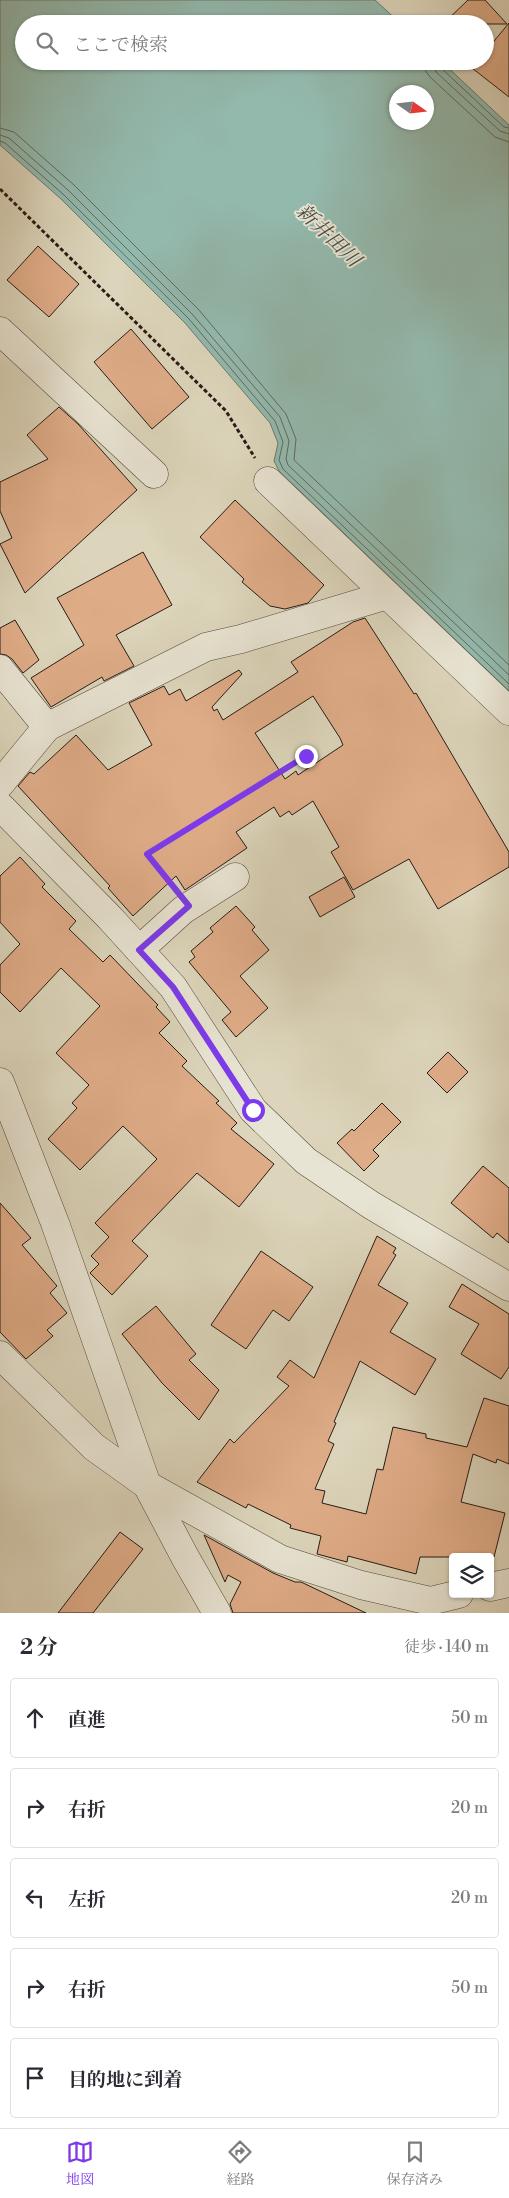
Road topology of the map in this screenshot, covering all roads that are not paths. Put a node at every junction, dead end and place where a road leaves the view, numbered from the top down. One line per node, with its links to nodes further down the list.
1 (0, 331): 2 (street)
2 (154, 474)
3 (268, 481): 4 (street)
4 (387, 595): 6 (street); 7 (street)
5 (0, 669): 7 (street)
6 (509, 711)
7 (47, 727): 8 (street)
8 (0, 784)
9 (0, 806): 11 (street)
10 (235, 877): 11 (street)
11 (139, 950): 13 (street)
12 (0, 1082): 15 (street)
13 (509, 1287)
14 (0, 1355): 15 (street)
15 (147, 1485): 19 (street); 20 (street)
16 (509, 1583): 17 (street)
17 (494, 1587)
18 (449, 1598): 19 (street)
19 (427, 1607)
20 (218, 1613)

